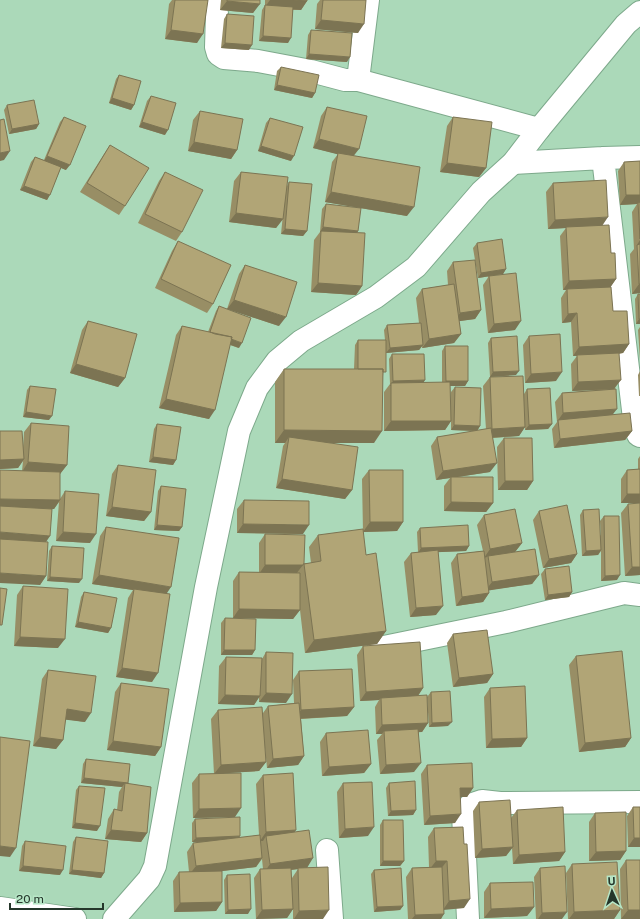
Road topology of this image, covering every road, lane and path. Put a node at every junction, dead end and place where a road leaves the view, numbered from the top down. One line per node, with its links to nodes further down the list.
1 (368, 0): 4 (street)
2 (215, 1): 4 (street)
3 (640, 12): 5 (street)
4 (358, 80): 5 (street)
5 (539, 129): 8 (street)
6 (640, 157): 7 (street)
7 (603, 158): 8 (street); 9 (street)
8 (513, 164): 16 (street)
9 (640, 436)
10 (640, 595): 11 (street)
11 (379, 648)
12 (640, 802): 18 (street)
13 (327, 850): 17 (street)
14 (0, 908): 15 (street)
15 (75, 919)
16 (114, 919)
17 (332, 919)
18 (468, 919)

